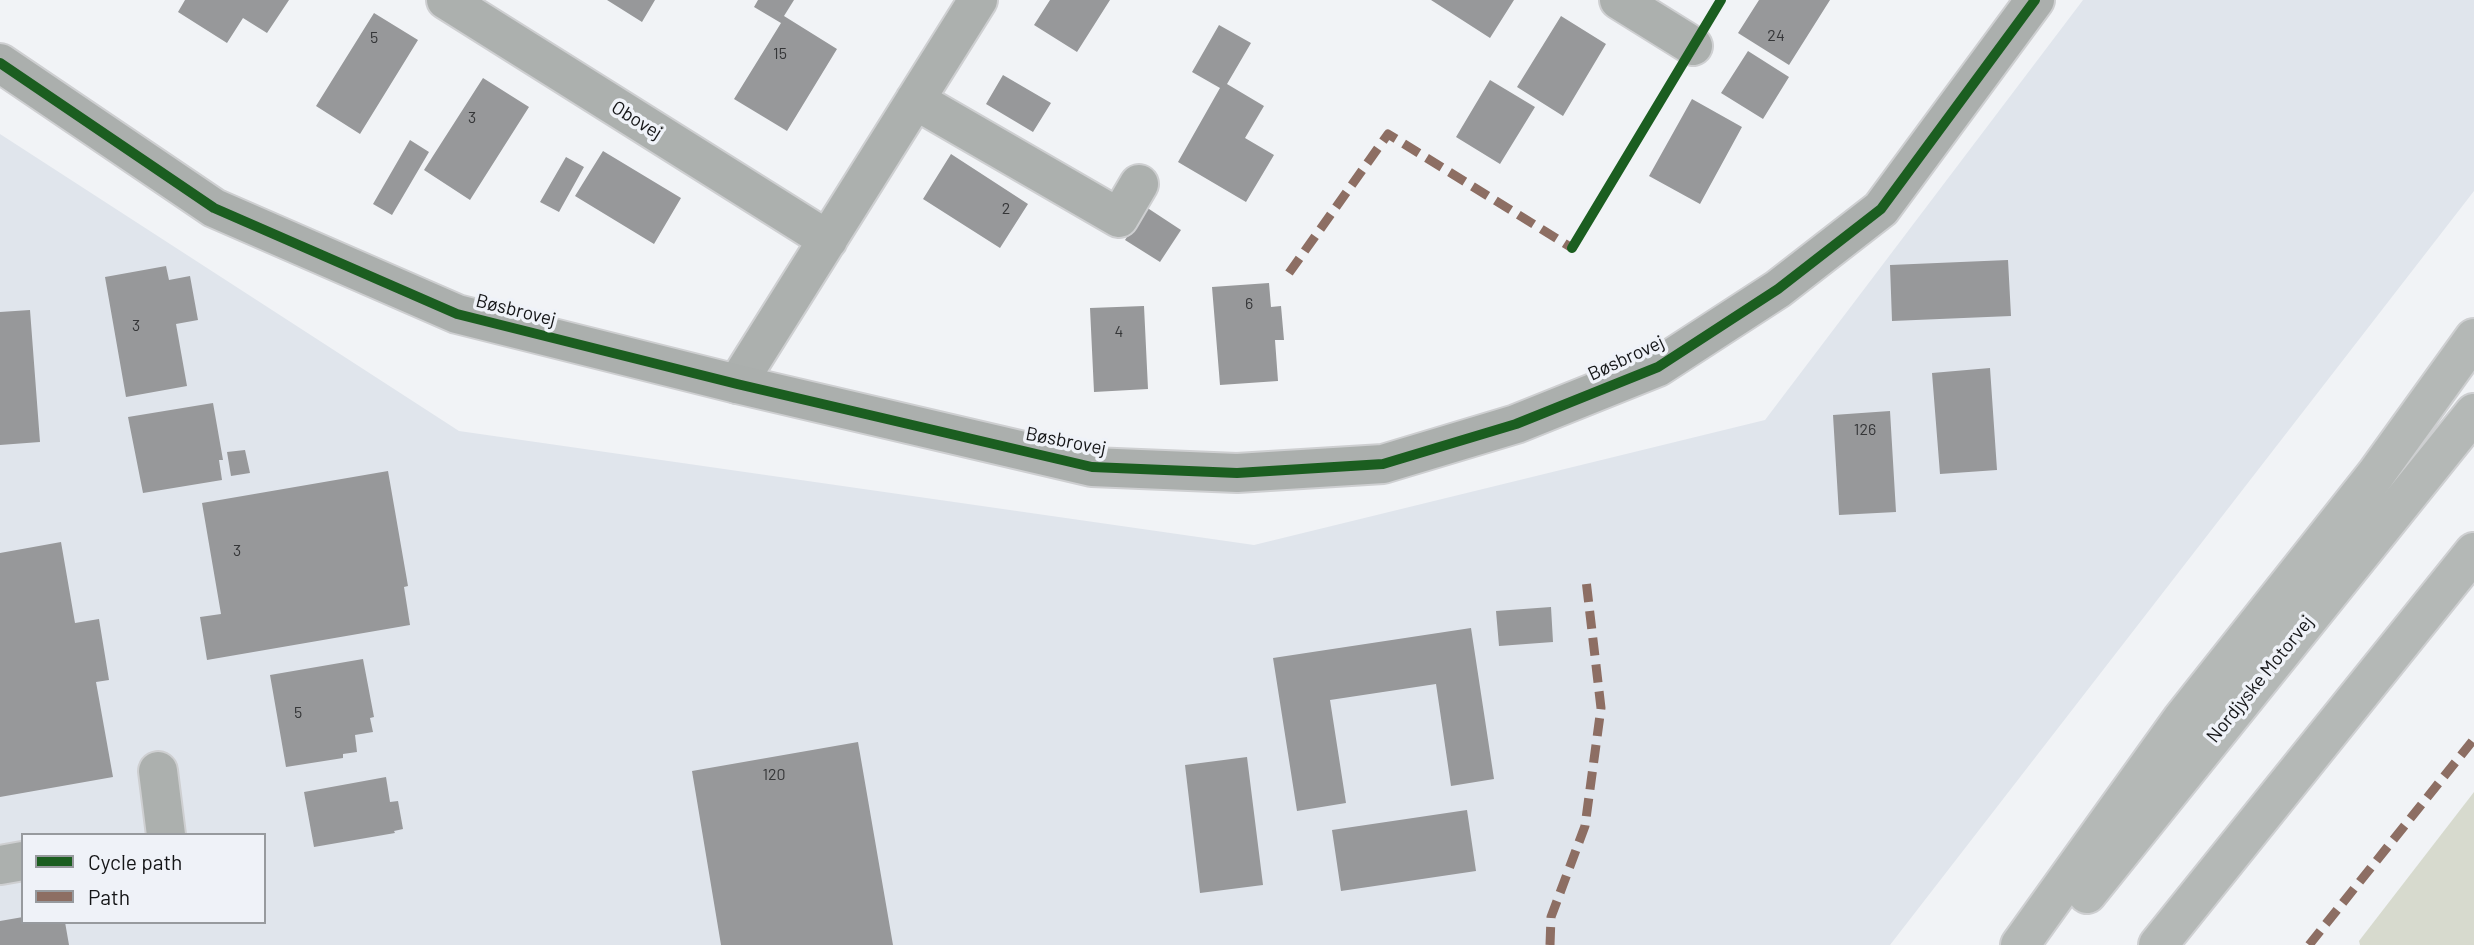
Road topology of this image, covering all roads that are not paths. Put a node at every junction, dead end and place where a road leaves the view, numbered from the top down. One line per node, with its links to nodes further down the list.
1 (446, 0): 9 (street, Obovej)
2 (978, 0): 7 (street)
3 (1619, 0): 5 (street)
4 (2035, 0): 11 (street, Bøsbrovej)
5 (1693, 47)
6 (0, 63): 11 (street, Bøsbrovej)
7 (915, 100): 8 (street); 9 (street)
8 (1139, 184)
9 (828, 240): 11 (street)
10 (2474, 338): 18 (highway)
11 (737, 384)
12 (2474, 413): 19 (highway, Nordjyske Motorvej)
13 (2474, 552): 20 (highway)
14 (158, 771): 15 (street)
15 (166, 833)
16 (21, 861): 17 (street)
17 (0, 865)
18 (2021, 945)
19 (2046, 945)
20 (2158, 945)

